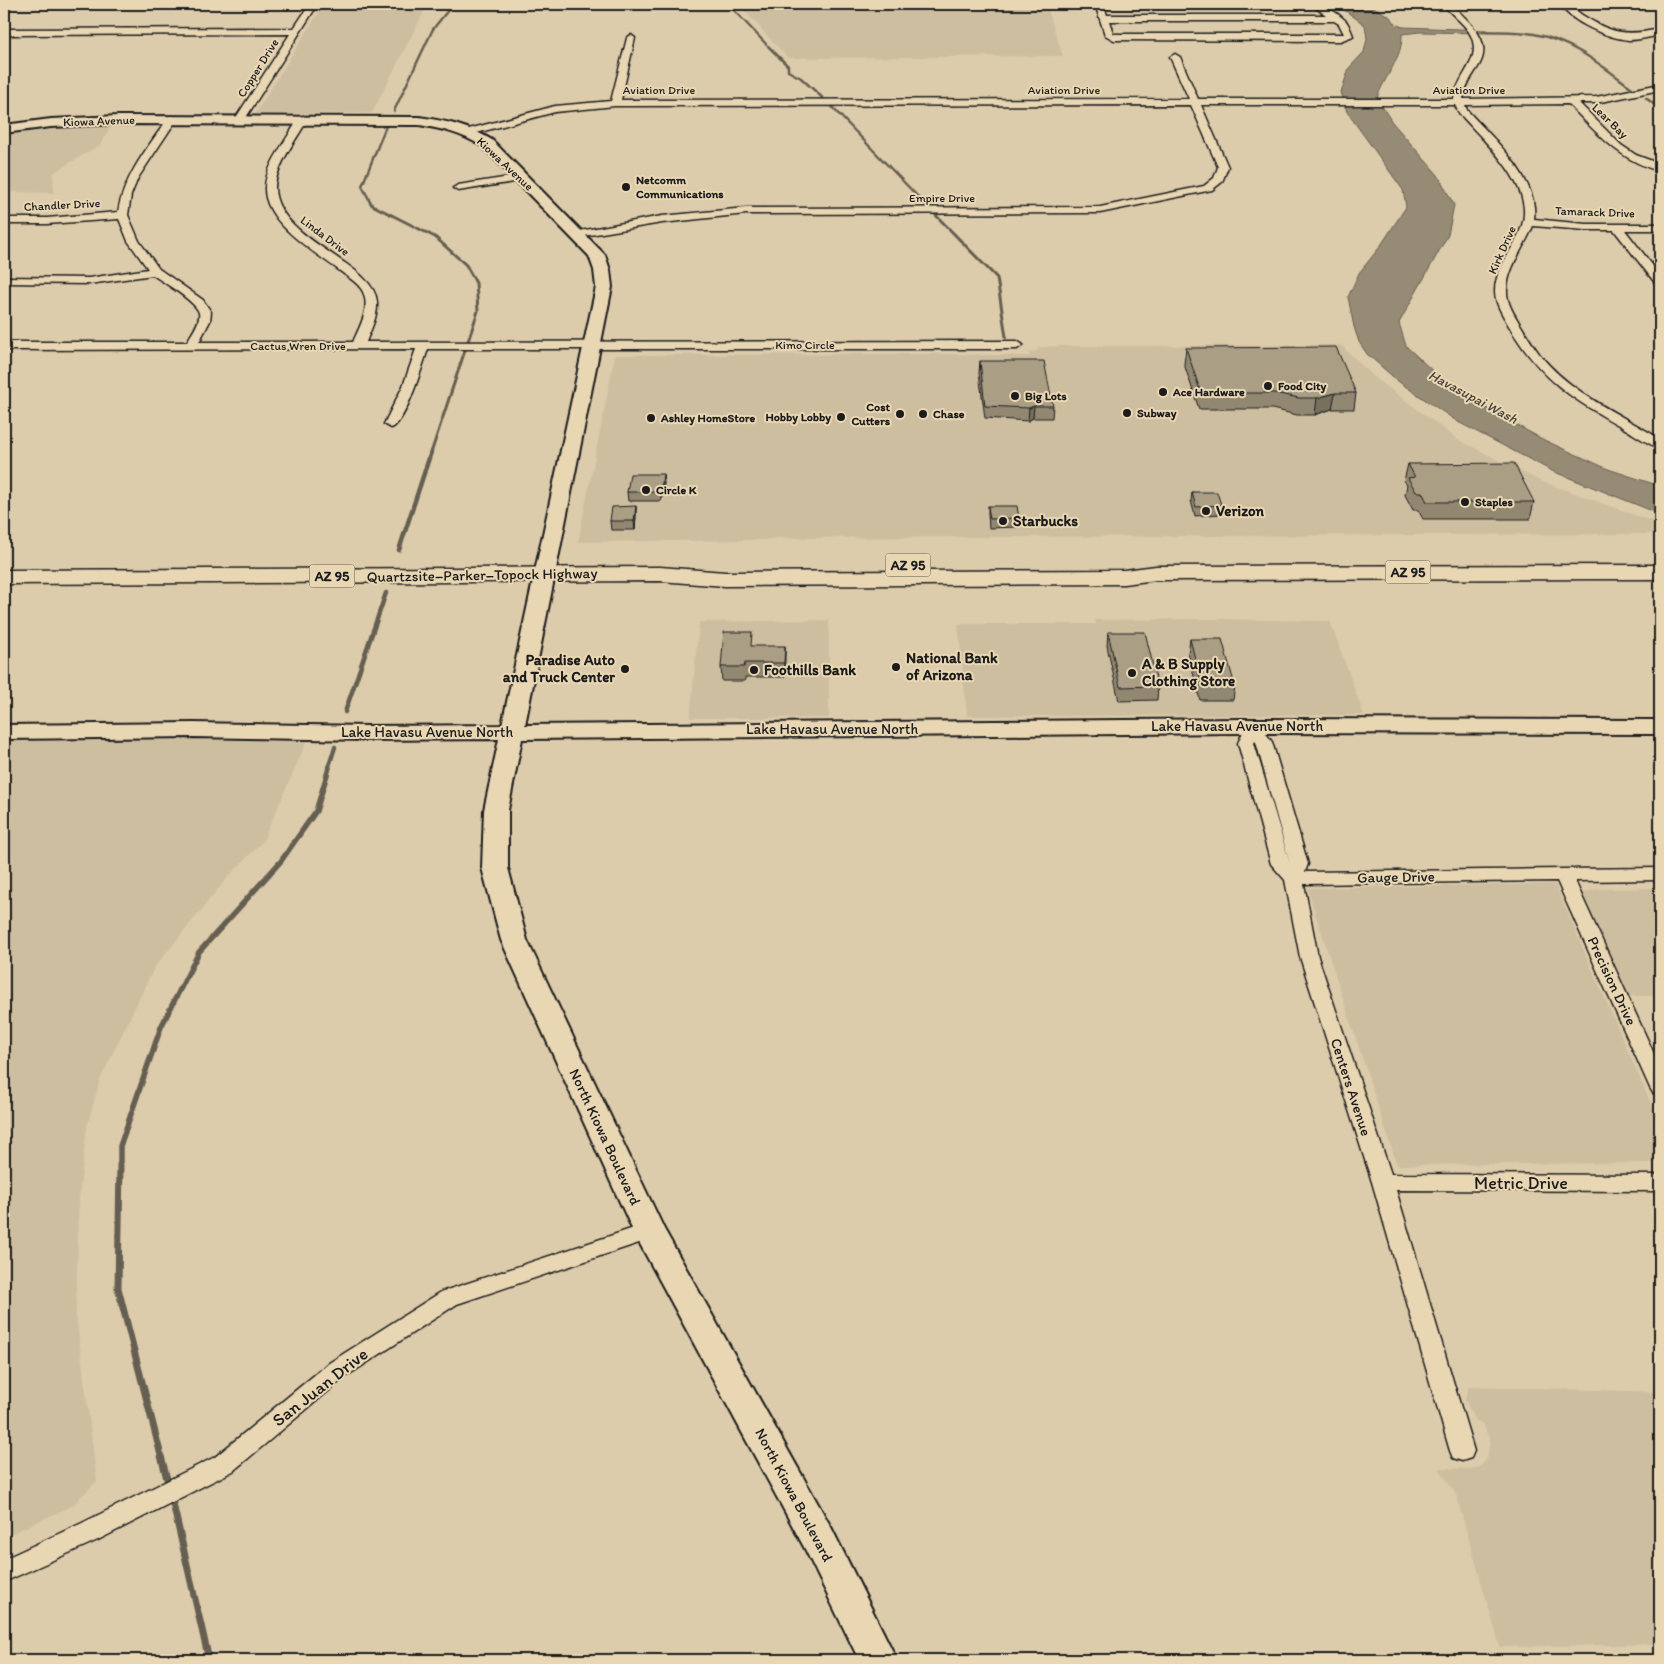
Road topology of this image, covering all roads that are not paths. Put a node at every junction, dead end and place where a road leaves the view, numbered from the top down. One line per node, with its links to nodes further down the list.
1 (314, 4): 8 (street, Copper Drive)
2 (1099, 4): 6 (street)
3 (1315, 4): 7 (street)
4 (1447, 4): 15 (street)
5 (1563, 4): 10 (street)
6 (1104, 18): 7 (street); 7 (street)
7 (1338, 18)
8 (296, 31): 9 (street); 18 (street, Copper Drive)
9 (4, 32)
10 (1660, 32)
11 (631, 38): 17 (street)
12 (1175, 57): 14 (street)
13 (1660, 87): 16 (street, Aviation Drive)
14 (1194, 102): 15 (street, Aviation Drive); 17 (street, Aviation Drive); 31 (street, Empire Drive)
15 (1457, 102): 16 (street, Aviation Drive); 28 (street, Kirk Drive)
16 (1572, 102): 23 (street, Lear Bay)
17 (615, 103): 22 (street, Aviation Drive)
18 (240, 119): 19 (street, Kiowa Avenue); 20 (street, Kiowa Avenue)
19 (303, 119): 22 (street, Kiowa Avenue); 38 (street, Linda Drive)
20 (172, 120): 21 (street, Kiowa Avenue); 26 (street)
21 (4, 129)
22 (469, 132): 24 (street, Kiowa Avenue)
23 (1660, 168)
24 (522, 178): 25 (street); 31 (street, Kiowa Avenue)
25 (458, 188)
26 (123, 215): 27 (street, Chandler Drive); 32 (street)
27 (4, 221)
28 (1529, 222): 29 (street, Tamarack Drive); 42 (street, Kirk Drive)
29 (1617, 227): 30 (street, Tamarack Drive); 34 (street)
30 (1660, 227)
31 (578, 234): 40 (street, Kiowa Avenue)
32 (155, 271): 33 (street); 37 (street)
33 (4, 280)
34 (1660, 282)
35 (1017, 344): 40 (street, Kimo Circle)
36 (4, 346): 37 (street, Cactus Wren Drive)
37 (191, 346): 38 (street, Cactus Wren Drive)
38 (358, 346): 39 (street, Cactus Wren Drive)
39 (423, 346): 40 (street, Cactus Wren Drive); 41 (street)
40 (593, 346): 44 (street, Kiowa Avenue)
41 (391, 424)
42 (1660, 444)
43 (1660, 572): 44 (highway, Quartzsite–Parker–Topock Highway / AZ 95)
44 (543, 574): 45 (highway, Quartzsite–Parker–Topock Highway / AZ 95); 49 (street, North Kiowa Boulevard)
45 (4, 577)
46 (1253, 726): 47 (street, Lake Havasu Avenue North); 49 (street, Lake Havasu Avenue North); 52 (street, Centers Avenue)
47 (1660, 727)
48 (4, 732): 49 (street, Lake Havasu Avenue North)
49 (511, 732): 56 (street, North Kiowa Boulevard)
50 (1660, 874): 51 (street, Gauge Drive)
51 (1563, 875): 52 (street, Gauge Drive); 53 (street, Precision Drive)
52 (1294, 878): 54 (street, Centers Avenue)
53 (1660, 1088)
54 (1383, 1182): 55 (street, Metric Drive); 57 (street, Centers Avenue)
55 (1660, 1183)
56 (649, 1231): 58 (street, San Juan Drive); 59 (street, North Kiowa Boulevard)
57 (1462, 1451)
58 (4, 1571)
59 (878, 1660)

